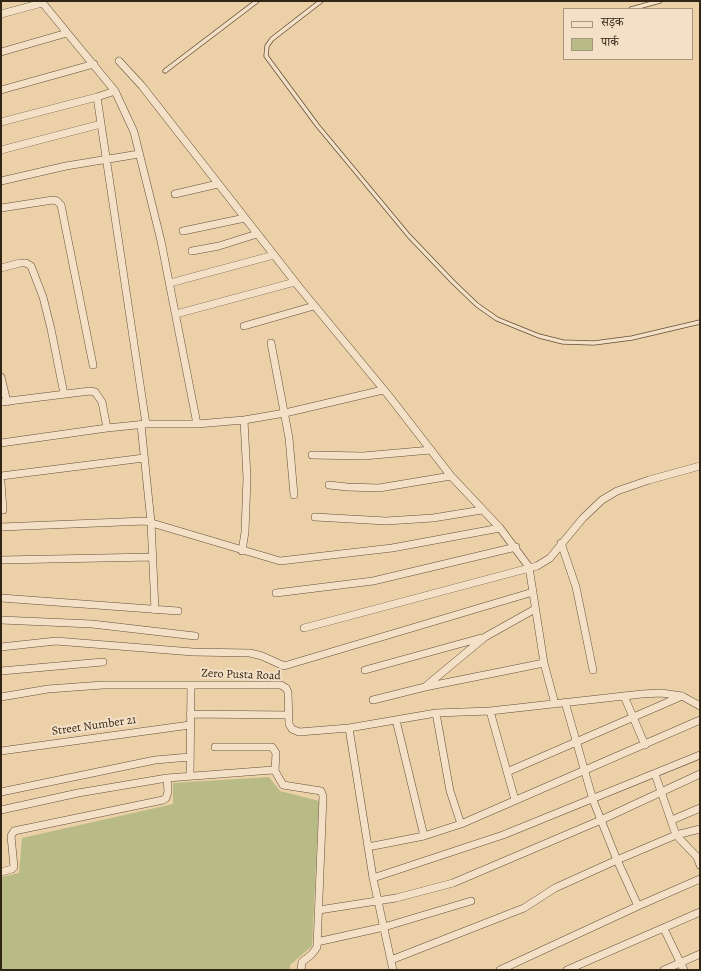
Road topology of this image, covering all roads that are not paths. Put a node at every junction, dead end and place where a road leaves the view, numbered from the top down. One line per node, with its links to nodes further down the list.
1 (257, 1): 11 (lane)
2 (321, 1): 34 (lane)
3 (660, 1): 5 (lane)
4 (42, 2): 6 (street); 7 (street)
5 (635, 8)
6 (1, 14)
7 (67, 33): 8 (street); 10 (street)
8 (1, 52)
9 (119, 61): 21 (street)
10 (94, 64): 12 (street); 13 (street)
11 (165, 71)
12 (1, 90)
13 (115, 91): 14 (street); 18 (street)
14 (97, 97): 15 (street); 16 (street)
15 (1, 122)
16 (101, 124): 17 (street); 19 (street)
17 (1, 150)
18 (139, 154): 19 (street); 31 (street)
19 (105, 158): 20 (street); 45 (street)
20 (1, 181)
21 (218, 184): 22 (street); 24 (street)
22 (175, 194)
23 (1, 208): 37 (street)
24 (245, 218): 25 (street); 26 (street)
25 (183, 231)
26 (257, 234): 27 (street); 28 (street)
27 (192, 251)
28 (274, 256): 30 (street); 31 (street)
29 (1, 268): 40 (street)
30 (295, 282): 32 (street); 33 (street)
31 (170, 283): 33 (street)
32 (314, 306): 35 (street); 39 (street)
33 (176, 314): 44 (street)
34 (700, 322)
35 (244, 326)
36 (271, 343): 42 (street)
37 (93, 365)
38 (1, 377): 41 (street)
39 (383, 390): 42 (street); 48 (street)
40 (64, 394): 41 (street); 46 (street)
41 (4, 402)
42 (285, 413): 43 (street); 56 (street)
43 (244, 420): 44 (street); 65 (street)
44 (197, 424): 45 (street)
45 (143, 425): 46 (street); 50 (street)
46 (107, 428): 47 (street)
47 (1, 443)
48 (431, 450): 49 (street); 53 (street)
49 (312, 455)
50 (144, 458): 52 (street); 60 (street)
51 (700, 466): 63 (street)
52 (1, 476)
53 (450, 476): 55 (street); 58 (street)
54 (1, 483): 57 (street)
55 (329, 485)
56 (294, 495)
57 (3, 510)
58 (482, 510): 59 (street); 62 (street)
59 (315, 517)
60 (151, 522): 61 (street); 65 (street); 66 (street)
61 (1, 527)
62 (500, 528): 64 (street); 65 (street)
63 (561, 543): 68 (street); 83 (street)
64 (516, 547): 68 (street); 70 (street)
65 (242, 551)
66 (153, 557): 67 (street); 73 (street)
67 (1, 560)
68 (529, 567): 69 (street); 76 (street)
69 (533, 592): 72 (street); 79 (street)
70 (276, 593)
71 (1, 598): 73 (street)
72 (535, 609): 78 (street); 81 (street)
73 (155, 610): 74 (street)
74 (178, 611)
75 (1, 620): 77 (street)
76 (304, 628)
77 (196, 636)
78 (485, 637): 82 (street); 86 (street)
79 (1, 647)
80 (103, 662): 84 (street)
81 (544, 663): 86 (street); 92 (street)
82 (365, 670)
83 (593, 670)
84 (1, 671)
85 (191, 685): 89 (street); 96 (street); 97 (street, Zero Pusta Road)
86 (425, 687): 90 (street)
87 (624, 696): 88 (street); 91 (street); 98 (street)
88 (682, 696): 93 (street); 98 (street)
89 (1, 697)
90 (373, 700)
91 (565, 702): 92 (street); 103 (street)
92 (555, 704): 94 (street)
93 (700, 706)
94 (490, 711): 95 (street); 111 (street)
95 (436, 713): 99 (street); 124 (street)
96 (190, 714): 97 (street); 101 (street)
97 (289, 715): 102 (street)
98 (633, 718): 103 (street); 104 (street)
99 (396, 720): 102 (street); 127 (street)
100 (700, 720): 104 (street)
101 (190, 724): 106 (street, Street Number 21); 108 (street)
102 (349, 728): 128 (street)
103 (576, 742): 110 (street); 111 (street)
104 (645, 745): 110 (street)
105 (215, 747): 109 (street)
106 (1, 751)
107 (700, 755): 112 (street)
108 (190, 757): 114 (street); 116 (street)
109 (275, 771): 114 (street); 138 (street)
110 (585, 771): 118 (street); 119 (street)
111 (507, 772): 118 (street)
112 (655, 774): 117 (street); 119 (street)
113 (700, 774): 117 (street)
114 (190, 776): 115 (street)
115 (167, 778): 121 (street); 132 (street)
116 (1, 792)
117 (661, 793): 122 (street); 123 (street)
118 (515, 800): 124 (street)
119 (593, 800): 122 (street); 133 (street)
120 (700, 808): 123 (street)
121 (1, 810)
122 (602, 820): 130 (street); 135 (street)
123 (672, 820): 126 (street)
124 (460, 824): 127 (street)
125 (700, 829): 126 (street)
126 (676, 835): 129 (street); 130 (street)
127 (424, 836): 128 (street)
128 (368, 847): 133 (street)
129 (698, 857): 131 (street)
130 (617, 860): 137 (street); 144 (street)
131 (700, 865)
132 (1, 872)
133 (373, 878): 135 (street)
134 (700, 879): 137 (street)
135 (378, 900): 138 (street); 140 (street)
136 (471, 901): 140 (street)
137 (638, 906): 148 (street)
138 (319, 910): 142 (street)
139 (700, 912): 141 (street)
140 (384, 927): 142 (street); 144 (street)
141 (664, 929): 145 (street); 149 (street)
142 (317, 942): 146 (street)
143 (700, 954): 145 (street)
144 (391, 960): 147 (street)
145 (680, 962): 150 (street); 151 (street)
146 (302, 970)
147 (391, 970)
148 (500, 970)
149 (567, 970)
150 (664, 970)
151 (684, 970)

